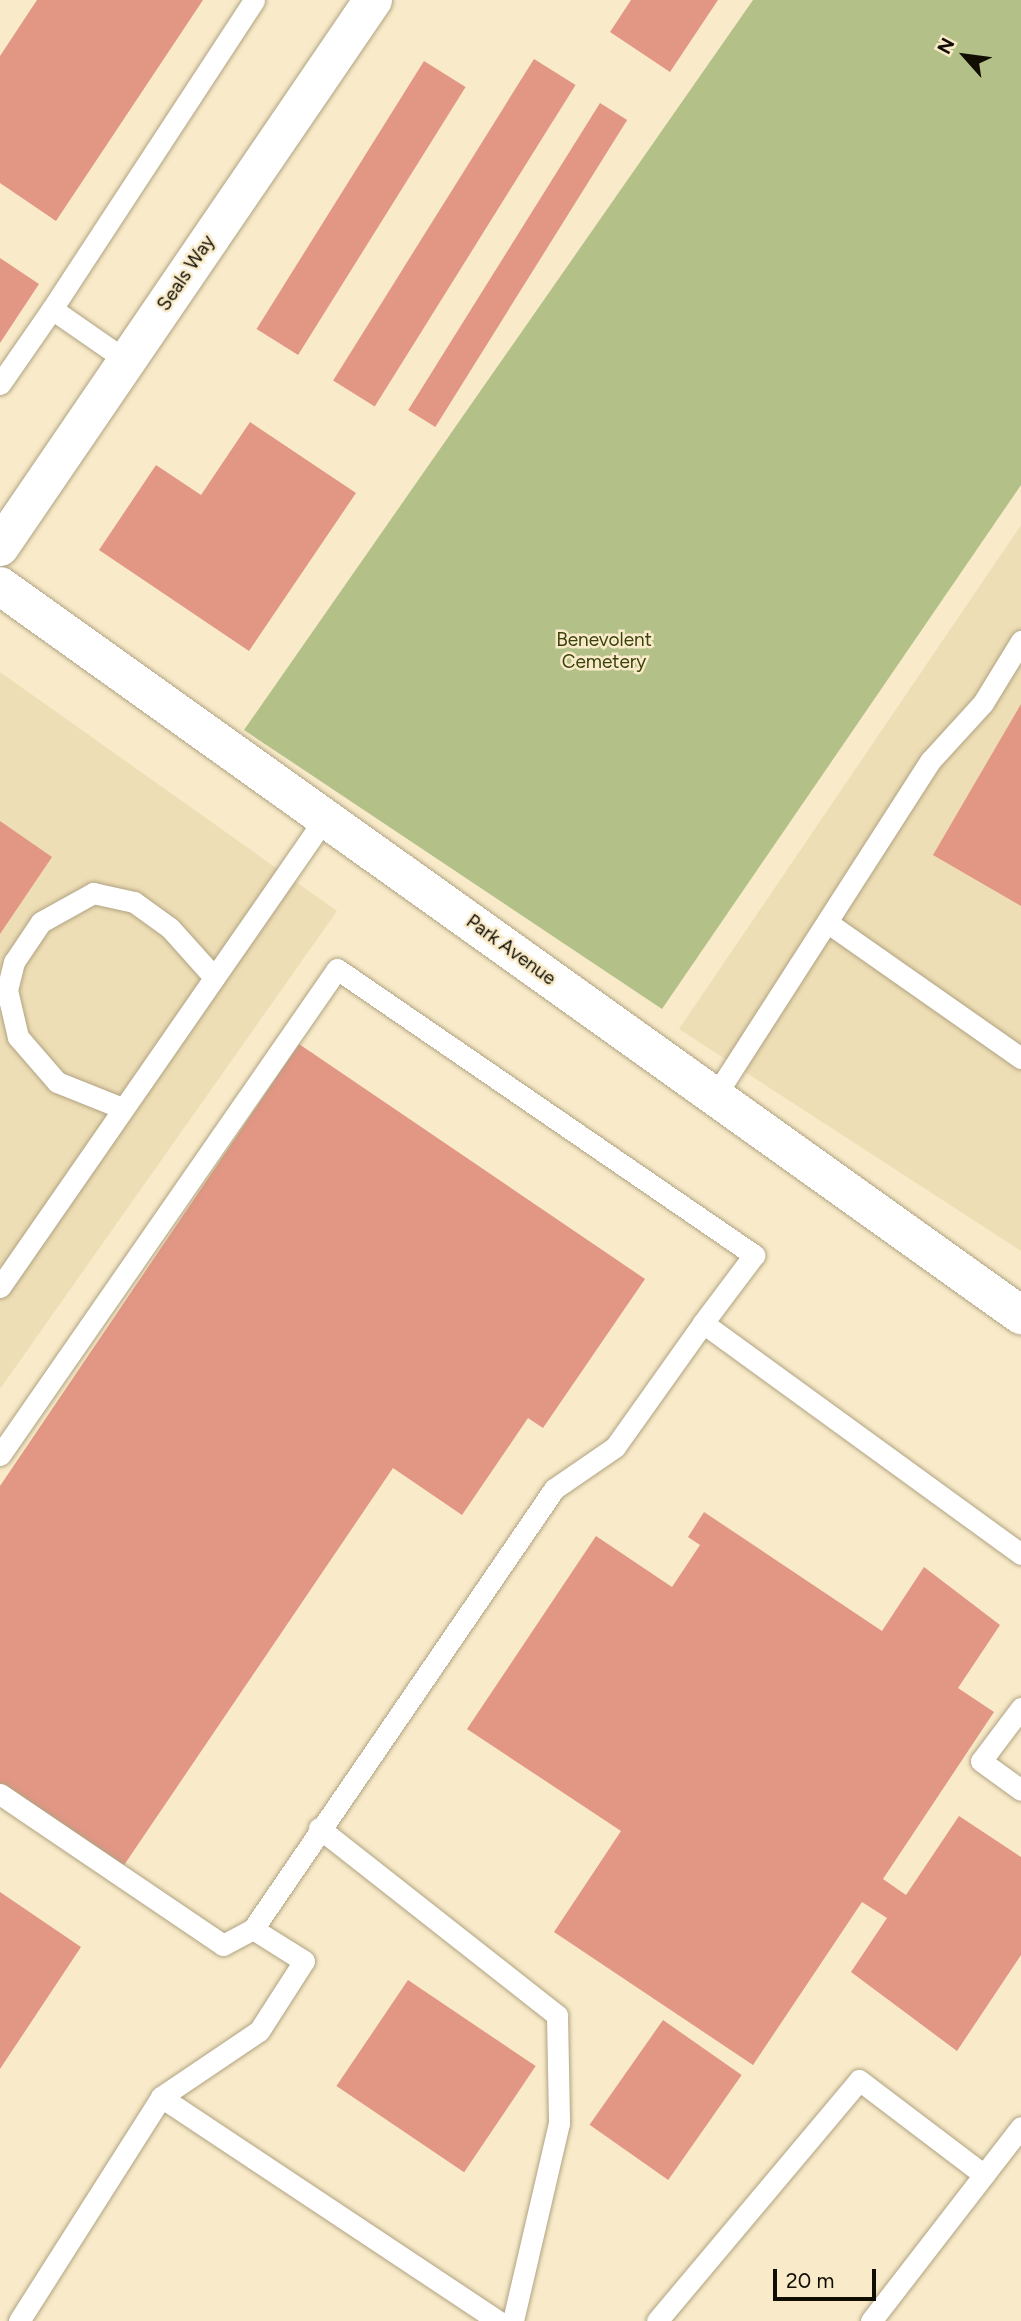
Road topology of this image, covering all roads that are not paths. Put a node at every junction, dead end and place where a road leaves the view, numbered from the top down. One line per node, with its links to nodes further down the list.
1 (254, 0): 3 (lane)
2 (373, 0): 4 (street, Seals Way)
3 (52, 309): 4 (lane); 5 (lane)
4 (127, 361): 6 (street, Seals Way)
5 (0, 384)
6 (0, 547)
7 (0, 586): 9 (street, Park Avenue)
8 (1021, 641): 10 (lane)
9 (325, 818): 11 (lane); 13 (street, Park Avenue)
10 (831, 925): 12 (lane); 13 (lane)
11 (214, 977): 14 (lane); 14 (lane)
12 (1021, 1058)
13 (715, 1096): 16 (street, Park Avenue)
14 (122, 1108): 15 (lane)
15 (0, 1287)
16 (1021, 1315)
17 (703, 1323): 18 (lane); 19 (lane); 23 (lane)
18 (0, 1455)
19 (1021, 1554)
20 (1021, 1709): 21 (lane)
21 (1021, 1790)
22 (0, 1794): 24 (lane)
23 (319, 1828): 24 (lane); 30 (lane)
24 (253, 1929): 25 (lane)
25 (161, 2097): 28 (lane); 29 (lane)
26 (1021, 2127): 27 (lane)
27 (984, 2175): 31 (lane); 32 (lane)
28 (19, 2321)
29 (498, 2321)
30 (513, 2321)
31 (657, 2321)
32 (871, 2321)

